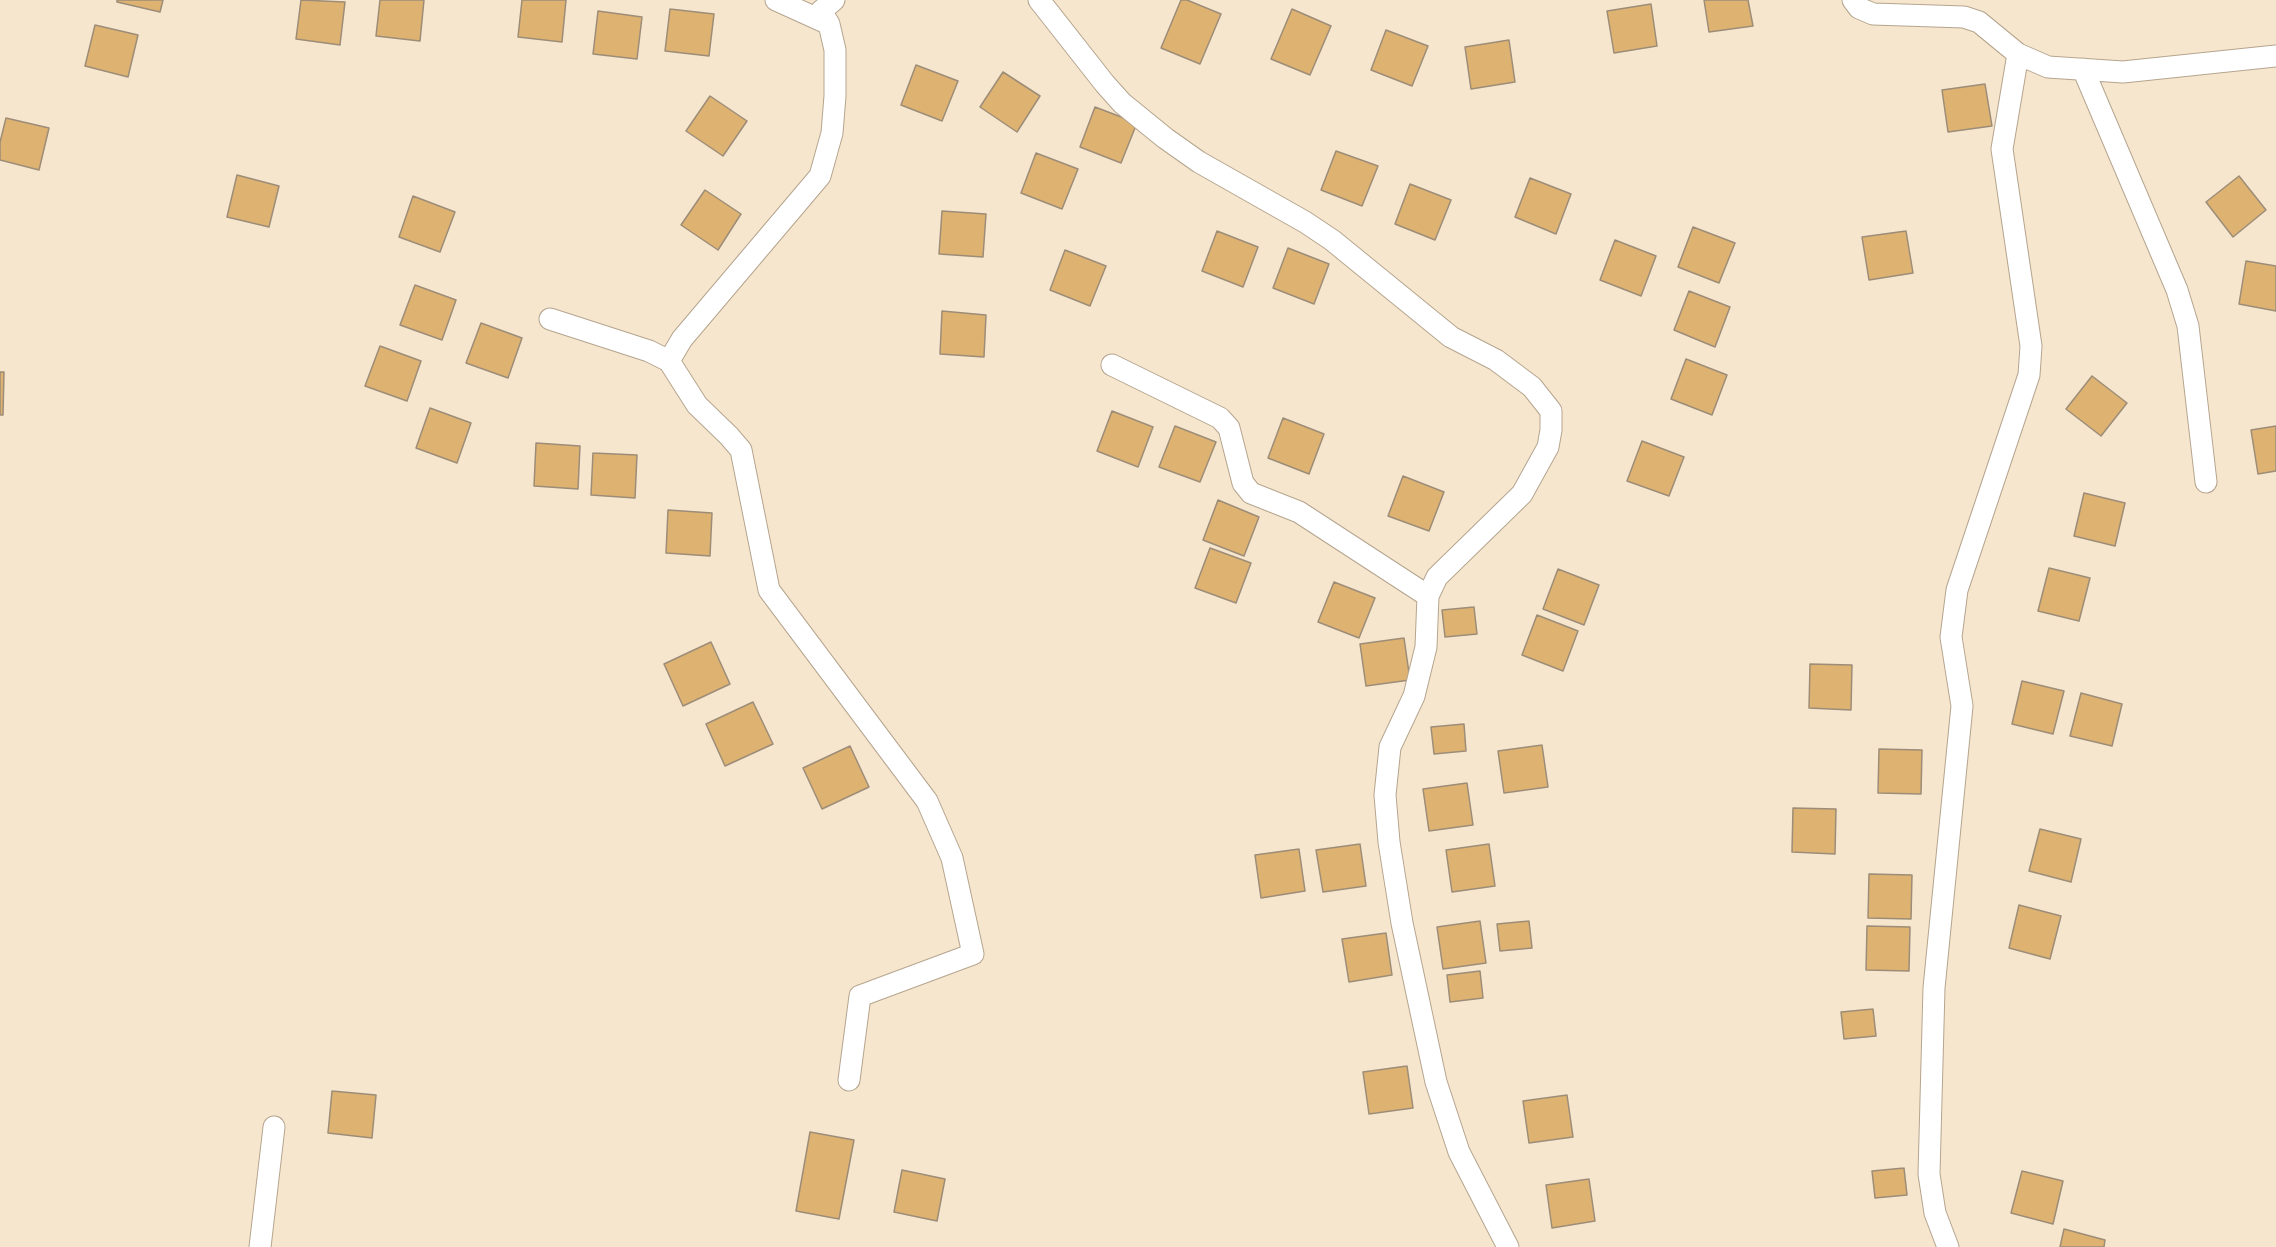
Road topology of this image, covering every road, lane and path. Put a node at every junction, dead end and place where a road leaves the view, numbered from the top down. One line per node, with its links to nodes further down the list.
1 (776, 0): 5 (street)
2 (834, 0): 5 (street)
3 (1039, 0): 13 (street)
4 (1853, 0): 6 (street)
5 (830, 24): 10 (street)
6 (2018, 54): 8 (street); 18 (street)
7 (2276, 56): 8 (street)
8 (2083, 69): 12 (street)
9 (550, 319): 10 (street)
10 (669, 361): 14 (street)
11 (1112, 365): 13 (street)
12 (2206, 482)
13 (1428, 596): 17 (street)
14 (849, 1080)
15 (273, 1127): 16 (street)
16 (260, 1247)
17 (1508, 1247)
18 (1948, 1247)

